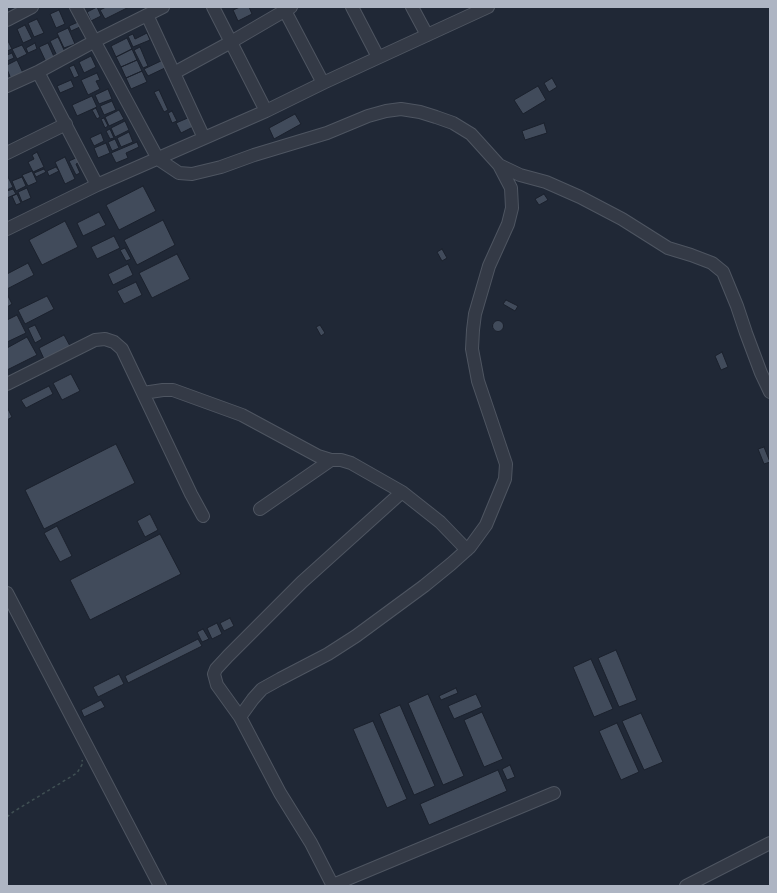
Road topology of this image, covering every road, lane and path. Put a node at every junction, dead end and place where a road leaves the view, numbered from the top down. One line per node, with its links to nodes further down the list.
1 (32, 7): 10 (street)
2 (76, 7): 12 (street)
3 (164, 7): 9 (street)
4 (213, 7): 13 (street)
5 (352, 7): 14 (street)
6 (412, 7): 11 (street)
7 (486, 7): 11 (street)
8 (286, 8): 13 (street); 17 (street)
9 (147, 15): 12 (street); 16 (street)
10 (7, 20)
11 (427, 35): 14 (street)
12 (95, 42): 15 (street); 23 (street)
13 (231, 42): 16 (street); 19 (street)
14 (378, 58): 17 (street)
15 (38, 72): 18 (street); 20 (street)
16 (174, 73): 21 (street)
17 (323, 83): 19 (street)
18 (7, 86)
19 (266, 111): 21 (street)
20 (66, 124): 22 (street); 25 (street)
21 (204, 138): 23 (street)
22 (7, 153)
23 (158, 159): 24 (street); 25 (street)
24 (499, 165): 28 (street); 34 (street)
25 (97, 185): 26 (street)
26 (7, 229)
27 (7, 384): 29 (street)
28 (770, 392)
29 (143, 393): 30 (street); 33 (street)
30 (331, 460): 31 (street); 32 (street)
31 (402, 492): 34 (street); 36 (street)
32 (260, 509)
33 (203, 516)
34 (467, 550): 36 (street)
35 (7, 593): 41 (street)
36 (240, 717): 42 (street)
37 (81, 757): 39 (path)
38 (554, 793): 42 (street)
39 (7, 817)
40 (770, 843): 43 (street)
41 (160, 886)
42 (333, 886)
43 (686, 886)

